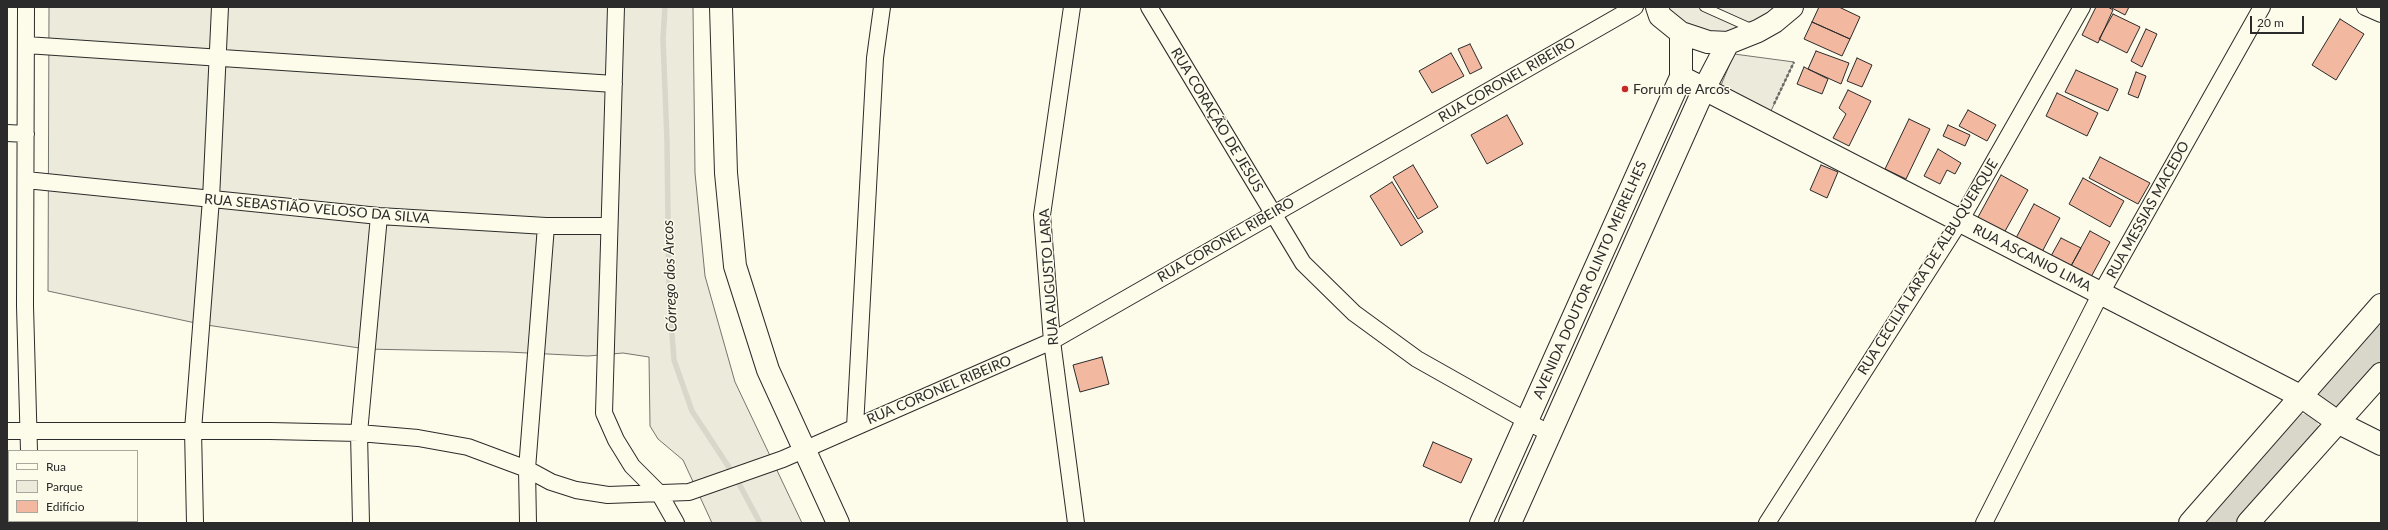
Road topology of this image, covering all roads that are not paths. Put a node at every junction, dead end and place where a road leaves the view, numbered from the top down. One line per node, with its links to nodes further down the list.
1 (26, 7): 19 (street)
2 (220, 7): 20 (street)
3 (616, 7): 22 (street)
4 (721, 7): 49 (street)
5 (882, 7): 42 (street)
6 (1072, 7): 37 (street, RUA AUGUSTO LARA)
7 (1149, 7): 28 (street, RUA CORAÇÃO DE JESUS)
8 (1635, 7): 28 (street, RUA CORONEL RIBEIRO)
9 (1657, 7): 17 (street)
10 (1704, 7): 16 (lane)
11 (1791, 7): 16 (street)
12 (2082, 7): 30 (street, RUA CECILIA LARA DE ALBUQUERQUE)
13 (2262, 7): 35 (street, RUA MESSIAS MACEDO)
14 (2365, 7): 15 (street)
15 (2381, 14)
16 (1758, 31): 18 (street)
17 (1681, 33): 18 (street); 21 (street, AVENIDA DOUTOR OLINTO MEIRELHES)
18 (1728, 43): 23 (street, AVENIDA DOUTOR OLINTO MEIRELHES)
19 (26, 45): 20 (street); 25 (street)
20 (217, 57): 22 (street); 27 (street)
21 (1680, 77): 23 (street, RUA ASCANIO LIMA); 33 (street, AVENIDA DOUTOR OLINTO MEIRELHES)
22 (614, 84): 32 (street)
23 (1704, 89): 30 (street, RUA ASCANIO LIMA); 34 (street, AVENIDA DOUTOR OLINTO MEIRELHES)
24 (7, 133): 25 (street)
25 (26, 134): 26 (street)
26 (26, 180): 27 (street, RUA SEBASTIÃO VELOSO DA SILVA); 45 (street)
27 (211, 199): 29 (street, RUA SEBASTIÃO VELOSO DA SILVA); 43 (street)
28 (1273, 213): 37 (street, RUA CORONEL RIBEIRO); 40 (street, RUA CORAÇÃO DE JESUS)
29 (379, 216): 31 (street, RUA SEBASTIÃO VELOSO DA SILVA); 46 (street)
30 (1960, 221): 35 (street, RUA ASCANIO LIMA); 61 (street, RUA CECILIA LARA DE ALBUQUERQUE)
31 (546, 226): 32 (street, RUA SEBASTIÃO VELOSO DA SILVA); 51 (street)
32 (609, 226): 52 (street)
33 (1602, 252): 34 (street); 40 (street, AVENIDA DOUTOR OLINTO MEIRELHES)
34 (1627, 263): 47 (street, AVENIDA DOUTOR OLINTO MEIRELHES)
35 (2101, 293): 39 (street, RUA ASCANIO LIMA); 62 (street, RUA MESSIAS MACEDO)
36 (2381, 305): 39 (street)
37 (1052, 341): 42 (street, RUA CORONEL RIBEIRO); 58 (street, RUA AUGUSTO LARA)
38 (2381, 374): 41 (street)
39 (2302, 397): 41 (street, RUA ASCANIO LIMA); 63 (street)
40 (1526, 421): 47 (street, RUA CORAÇÃO DE JESUS); 59 (street, AVENIDA DOUTOR OLINTO MEIRELHES)
41 (2339, 422): 48 (street, RUA ASCANIO LIMA); 64 (street)
42 (855, 427): 49 (street, RUA CORONEL RIBEIRO)
43 (193, 430): 45 (street, RUA CORONEL RIBEIRO); 46 (street, RUA CORONEL RIBEIRO); 53 (street)
44 (7, 431): 45 (street, RUA CORONEL RIBEIRO)
45 (29, 432): 50 (street)
46 (359, 433): 51 (street, RUA CORONEL RIBEIRO); 54 (street)
47 (1550, 434): 60 (street, AVENIDA DOUTOR OLINTO MEIRELHES)
48 (2381, 444)
49 (804, 449): 52 (street, RUA CORONEL RIBEIRO); 57 (street)
50 (29, 450)
51 (527, 469): 52 (street, RUA CORONEL RIBEIRO); 55 (street)
52 (659, 493): 56 (street)
53 (195, 523)
54 (361, 523)
55 (528, 523)
56 (676, 523)
57 (838, 523)
58 (1076, 523)
59 (1481, 523)
60 (1510, 523)
61 (1767, 523)
62 (1984, 523)
63 (2190, 523)
64 (2248, 523)

